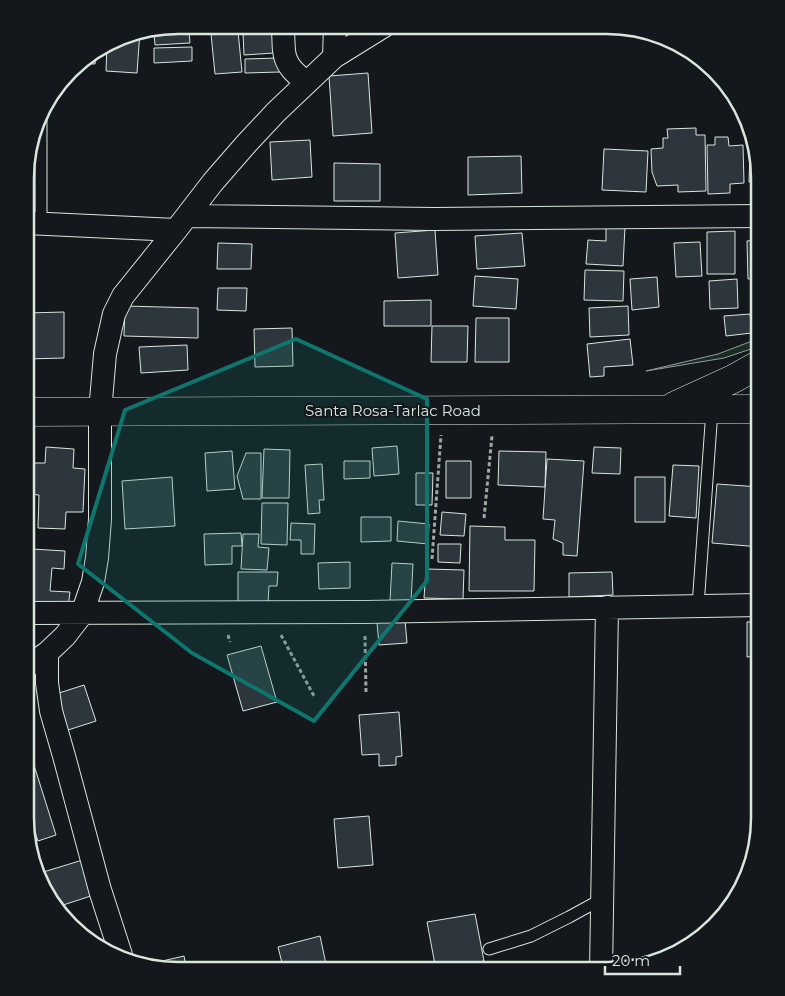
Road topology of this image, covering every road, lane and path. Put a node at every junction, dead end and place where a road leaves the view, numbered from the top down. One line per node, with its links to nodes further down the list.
1 (283, 34): 5 (street)
2 (335, 34): 4 (street)
3 (371, 34): 4 (street)
4 (334, 57): 5 (street)
5 (307, 82): 8 (street)
6 (39, 139): 9 (lane)
7 (751, 216): 8 (street)
8 (182, 223): 9 (street); 17 (street)
9 (34, 224)
10 (751, 369): 12 (highway)
11 (751, 409): 13 (highway, Santa Rosa-Tarlac Road)
12 (666, 410): 13 (highway, Santa Rosa-Tarlac Road); 15 (highway, Santa Rosa-Tarlac Road)
13 (712, 410): 21 (lane)
14 (442, 411): 15 (highway, Santa Rosa-Tarlac Road); 17 (highway, Santa Rosa-Tarlac Road); 19 (path)
15 (494, 411): 18 (path)
16 (34, 412): 17 (highway, Santa Rosa-Tarlac Road)
17 (100, 412): 26 (street)
18 (484, 518)
19 (432, 559)
20 (751, 605): 21 (street)
21 (698, 606): 22 (street)
22 (607, 607): 24 (street); 31 (street)
23 (268, 612): 24 (street); 26 (street); 30 (path)
24 (365, 612): 29 (path)
25 (34, 613): 26 (street)
26 (82, 614): 27 (street)
27 (47, 653): 28 (street); 32 (street)
28 (34, 662)
29 (366, 693)
30 (314, 696)
31 (602, 899): 33 (lane); 34 (street)
32 (119, 949)
33 (489, 949)
34 (601, 962)

